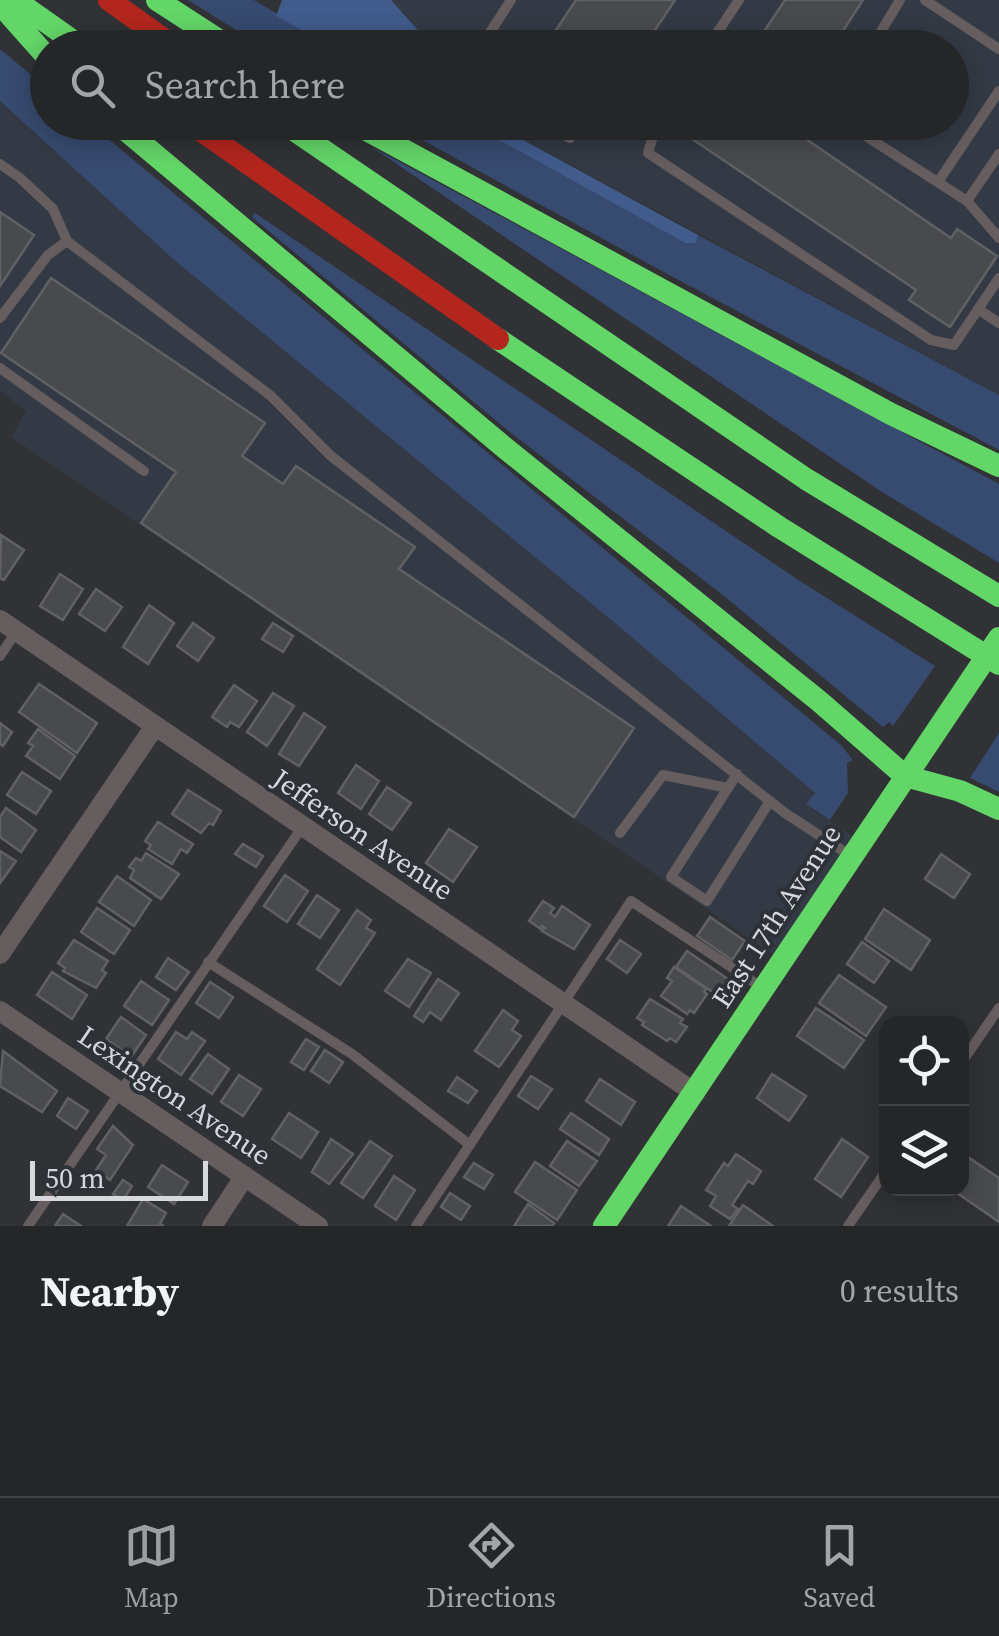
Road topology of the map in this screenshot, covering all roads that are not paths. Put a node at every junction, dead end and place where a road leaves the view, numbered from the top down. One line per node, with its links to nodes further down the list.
1 (15, 0): 9 (main road)
2 (109, 0): 10 (main road)
3 (157, 0): 11 (main road)
4 (511, 0): 12 (lane)
5 (740, 0): 13 (lane)
6 (900, 0): 14 (lane)
7 (926, 0): 16 (lane)
8 (0, 4): 15 (main road)
9 (57, 30)
10 (151, 30)
11 (203, 30)
12 (492, 30)
13 (719, 30)
14 (882, 30)
15 (30, 38)
16 (999, 49)
17 (999, 91): 18 (lane)
18 (969, 136)
19 (137, 140): 46 (main road)
20 (214, 140): 43 (main road)
21 (308, 140): 39 (main road)
22 (385, 140): 37 (main road)
23 (652, 140): 33 (lane)
24 (872, 140): 28 (lane)
25 (966, 140): 28 (lane)
26 (999, 154): 29 (lane)
27 (0, 164): 31 (lane)
28 (938, 182): 29 (lane)
29 (967, 200): 30 (lane)
30 (999, 238)
31 (67, 241): 34 (lane); 45 (lane)
32 (999, 278): 33 (lane)
33 (978, 309): 35 (lane)
34 (0, 318)
35 (999, 323)
36 (0, 368): 38 (lane)
37 (999, 466)
38 (144, 471)
39 (999, 596)
40 (8, 626): 42 (lane); 44 (street, Jefferson Avenue)
41 (999, 638): 46 (main road, East 17th Avenue)
42 (0, 656)
43 (999, 664)
44 (155, 726): 50 (street, Jefferson Avenue); 53 (street)
45 (737, 774): 47 (lane); 48 (lane)
46 (904, 776): 49 (main road); 52 (main road, East 17th Avenue)
47 (728, 788): 48 (lane); 51 (lane)
48 (770, 800): 52 (lane)
49 (999, 809)
50 (303, 826): 54 (lane); 56 (street, Jefferson Avenue)
51 (620, 833)
52 (851, 856): 55 (main road, East 17th Avenue)
53 (0, 954)
54 (208, 962): 60 (lane); 62 (lane)
55 (764, 988): 56 (lane); 61 (main road, East 17th Avenue)
56 (563, 1004): 61 (street, Jefferson Avenue); 62 (lane)
57 (999, 1008): 59 (lane)
58 (0, 1011): 60 (street, Lexington Avenue)
59 (969, 1052)
60 (119, 1091): 63 (street, Lexington Avenue); 65 (lane)
61 (695, 1093): 69 (main road, East 17th Avenue)
62 (470, 1144): 68 (lane)
63 (245, 1176): 66 (street); 67 (street, Lexington Avenue)
64 (879, 1181): 70 (lane)
65 (28, 1226)
66 (212, 1226)
67 (318, 1226)
68 (416, 1226)
69 (604, 1226)
70 (848, 1226)

